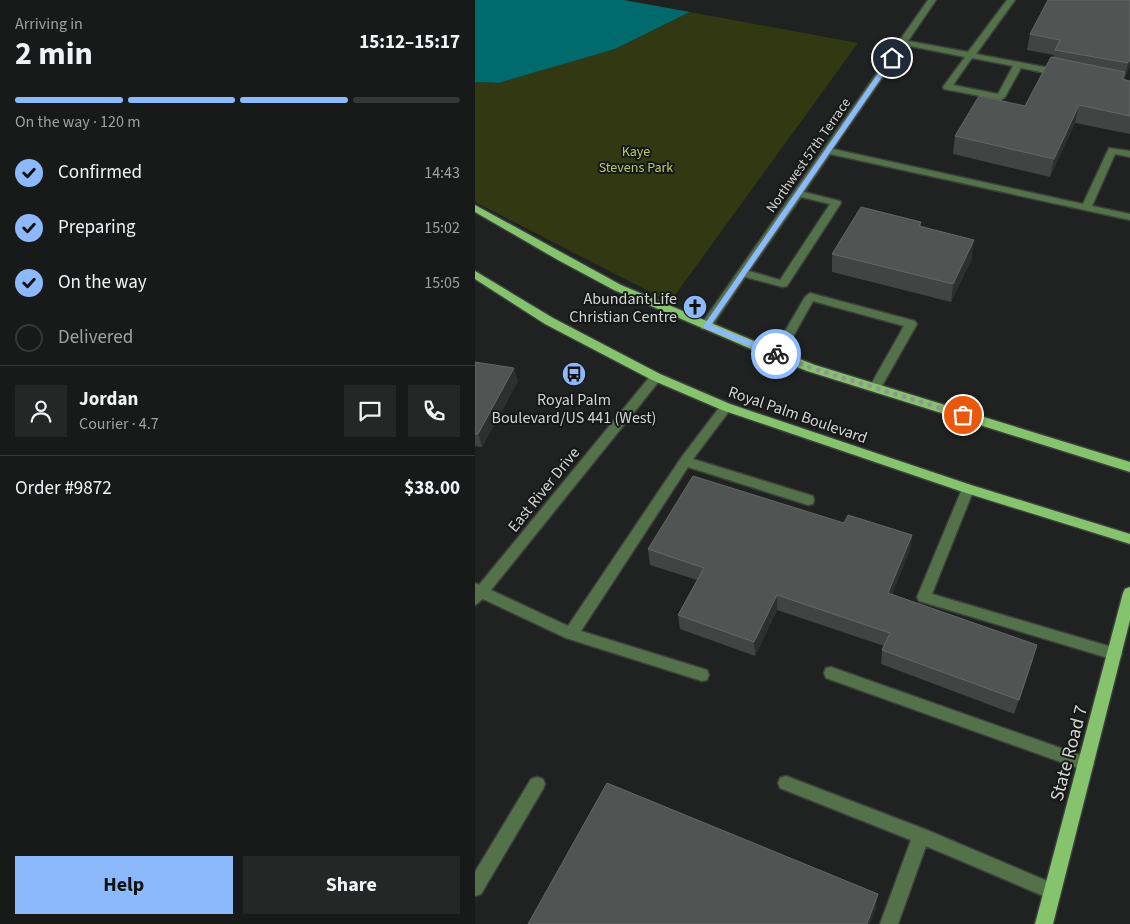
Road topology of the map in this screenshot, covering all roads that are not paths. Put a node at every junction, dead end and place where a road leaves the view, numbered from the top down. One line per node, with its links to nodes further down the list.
1 (932, 0): 3 (street, Northwest 57th Terrace)
2 (1011, 0): 4 (street)
3 (903, 42): 4 (street); 7 (street, Northwest 57th Terrace)
4 (968, 56): 5 (street); 5 (street)
5 (1019, 65): 6 (street)
6 (1065, 74)
7 (828, 151): 9 (street, Northwest 57th Terrace); 10 (street)
8 (1130, 154): 10 (street)
9 (798, 193): 13 (street, Northwest 57th Terrace); 13 (street)
10 (1086, 207): 12 (street)
11 (475, 208): 15 (main road)
12 (1130, 217)
13 (743, 273): 15 (street, Northwest 57th Terrace)
14 (475, 274): 17 (main road, Royal Palm Boulevard)
15 (706, 326): 16 (main road)
16 (777, 355): 18 (main road); 18 (street)
17 (656, 377): 19 (main road, Royal Palm Boulevard); 26 (street, East River Drive)
18 (875, 388): 21 (main road)
19 (726, 407): 20 (street); 22 (main road, Royal Palm Boulevard)
20 (685, 460): 23 (street); 27 (street)
21 (1130, 467)
22 (969, 489): 24 (main road, Royal Palm Boulevard); 28 (street)
23 (808, 500)
24 (1130, 539)
25 (1130, 592): 28 (main road, State Road 7)
26 (477, 594): 27 (street)
27 (571, 634): 30 (street)
28 (1115, 654): 31 (main road, State Road 7)
29 (831, 672): 31 (street)
30 (702, 675)
31 (1086, 764): 36 (main road, State Road 7)
32 (786, 783): 34 (street)
33 (537, 784): 35 (street)
34 (921, 836): 36 (street); 37 (street)
35 (477, 881)
36 (1053, 892): 38 (main road, State Road 7)
37 (889, 924)
38 (1045, 924)

